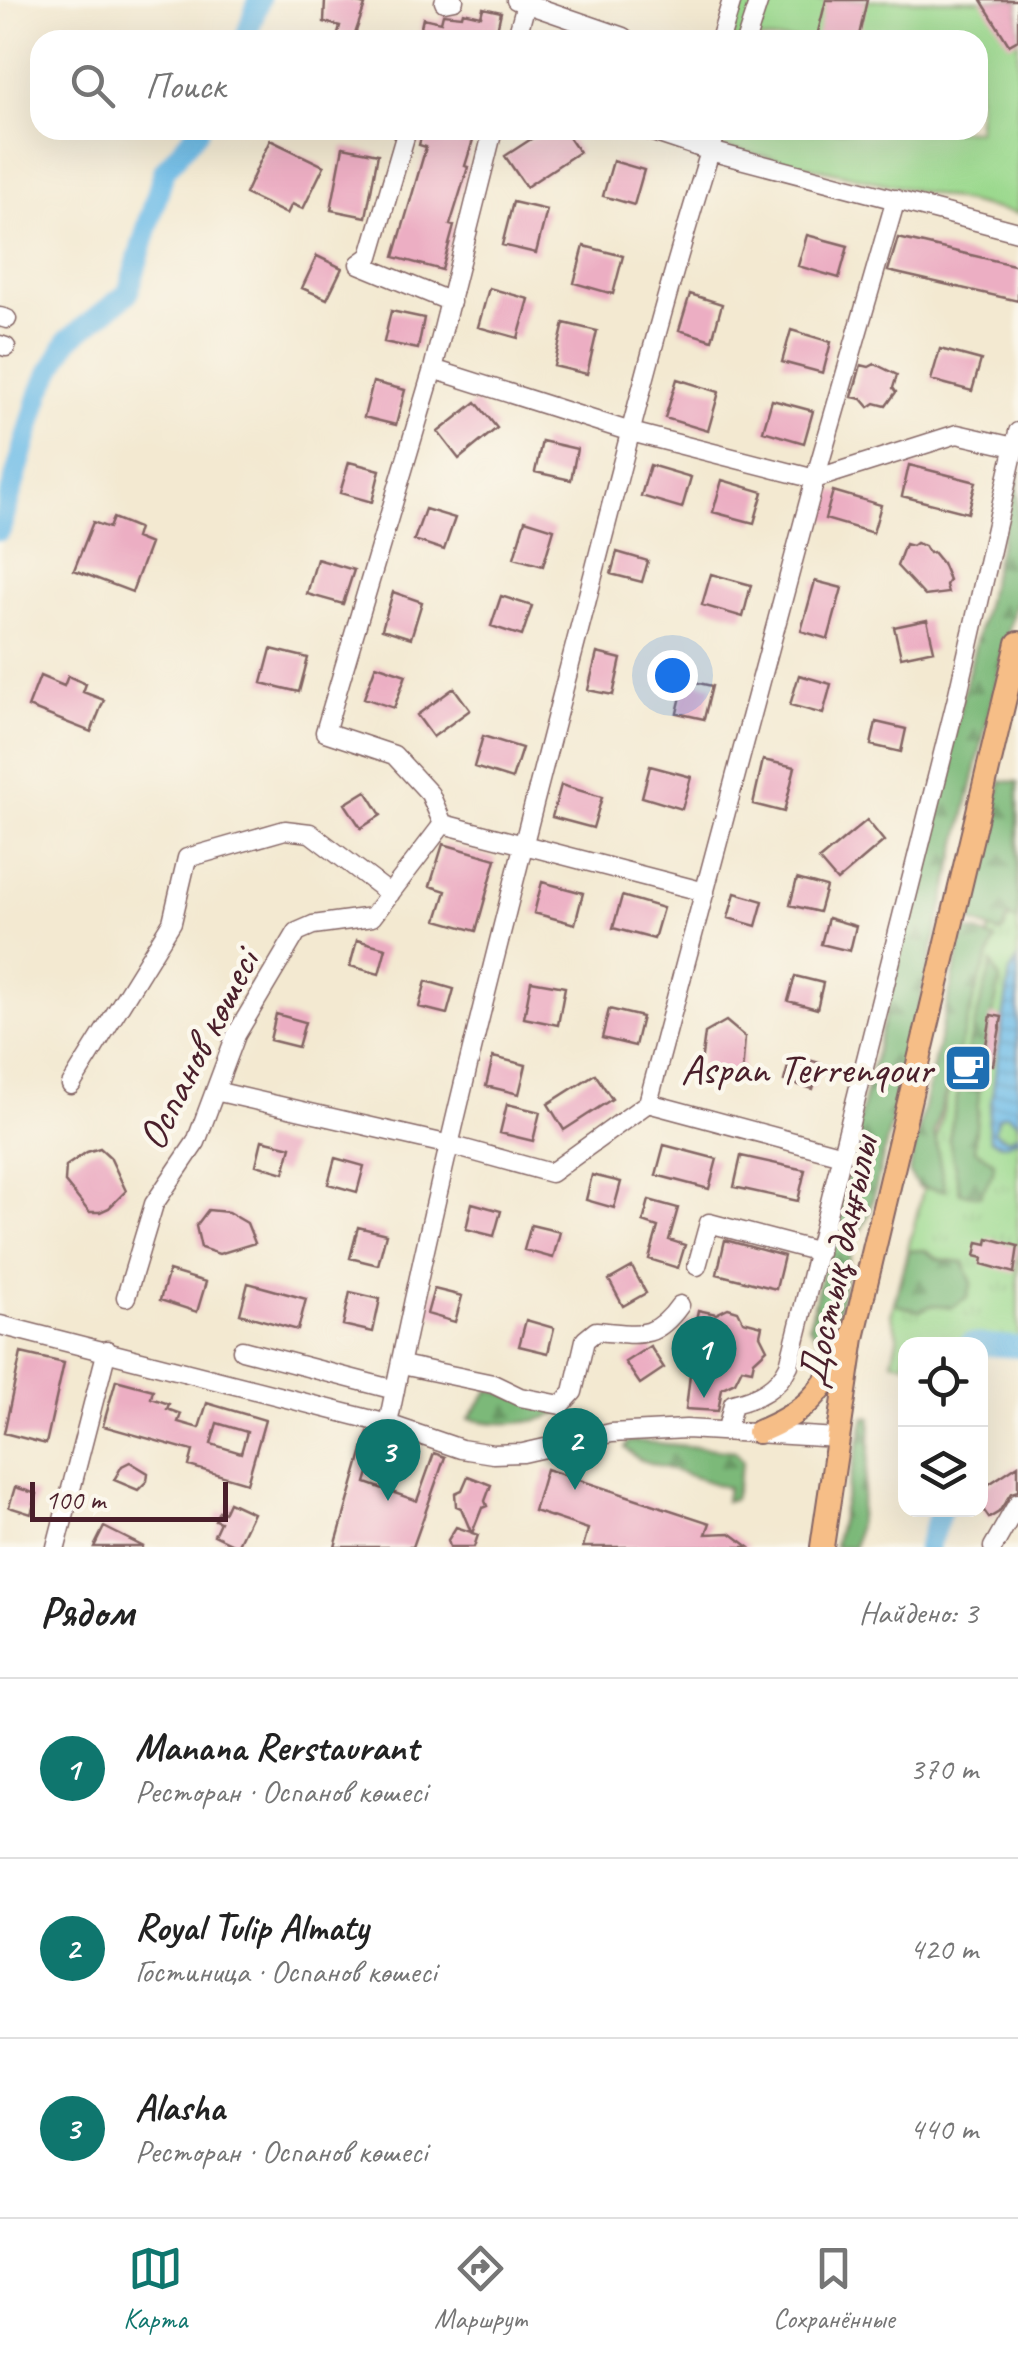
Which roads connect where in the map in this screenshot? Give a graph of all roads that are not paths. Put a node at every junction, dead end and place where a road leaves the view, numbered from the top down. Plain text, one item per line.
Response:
1 (732, 0) edge
2 (759, 0) edge
3 (523, 1) edge
4 (518, 30) edge
5 (604, 30) edge
6 (723, 30) edge
7 (749, 30) edge
8 (403, 140) edge
9 (491, 140) edge
10 (694, 140) edge
11 (714, 140) edge
12 (710, 152) junction
13 (896, 199) junction
14 (1018, 232) edge
15 (452, 302) junction
16 (433, 370) junction
17 (631, 432) junction
18 (1016, 440) edge
19 (815, 479) junction
20 (1018, 643) edge
21 (443, 824) junction
22 (523, 846) junction
23 (705, 892) junction
24 (390, 894) junction
25 (71, 1084) dead end
26 (215, 1091) junction
27 (648, 1103) junction
28 (450, 1146) junction
29 (842, 1155) junction
30 (819, 1252) junction
31 (697, 1266) dead end
32 (126, 1297) dead end
33 (680, 1305) dead end
34 (0, 1325) edge
35 (853, 1338) junction
36 (107, 1350) junction
37 (242, 1350) dead end
38 (402, 1364) junction
39 (394, 1390) junction
40 (388, 1424) junction
41 (727, 1429) junction
42 (758, 1432) junction
43 (838, 1438) junction
44 (1018, 1503) edge
45 (56, 1547) edge
46 (822, 1547) edge
47 (993, 1547) edge

1 - 6 street
2 - 7 street
3 - 4 street
3 - 5 street
8 - 15 street
9 - 15 street
10 - 12 street
11 - 12 street
12 - 13 street
12 - 17 street
13 - 14 street
13 - 19 street
15 - 16 street
16 - 17 street
16 - 21 street
17 - 19 street
17 - 22 street
18 - 19 street
18 - 29 street
19 - 23 street
20 - 35 main road, Достық даңғылы
21 - 22 street
21 - 24 street, Оспанов көшесі
22 - 23 street
22 - 28 street
23 - 27 street
24 - 25 street
24 - 26 street, Оспанов көшесі
26 - 28 street
26 - 32 street, Оспанов көшесі
27 - 28 street
27 - 29 street
28 - 38 street
29 - 30 street
30 - 31 street
30 - 41 street
33 - 38 street
34 - 36 street
35 - 42 main road
35 - 43 main road, Достық даңғылы
36 - 40 street
36 - 45 street
37 - 39 street
38 - 39 street
39 - 40 street
40 - 41 street
41 - 42 street
42 - 43 street
43 - 46 main road, Достық даңғылы
44 - 47 street

